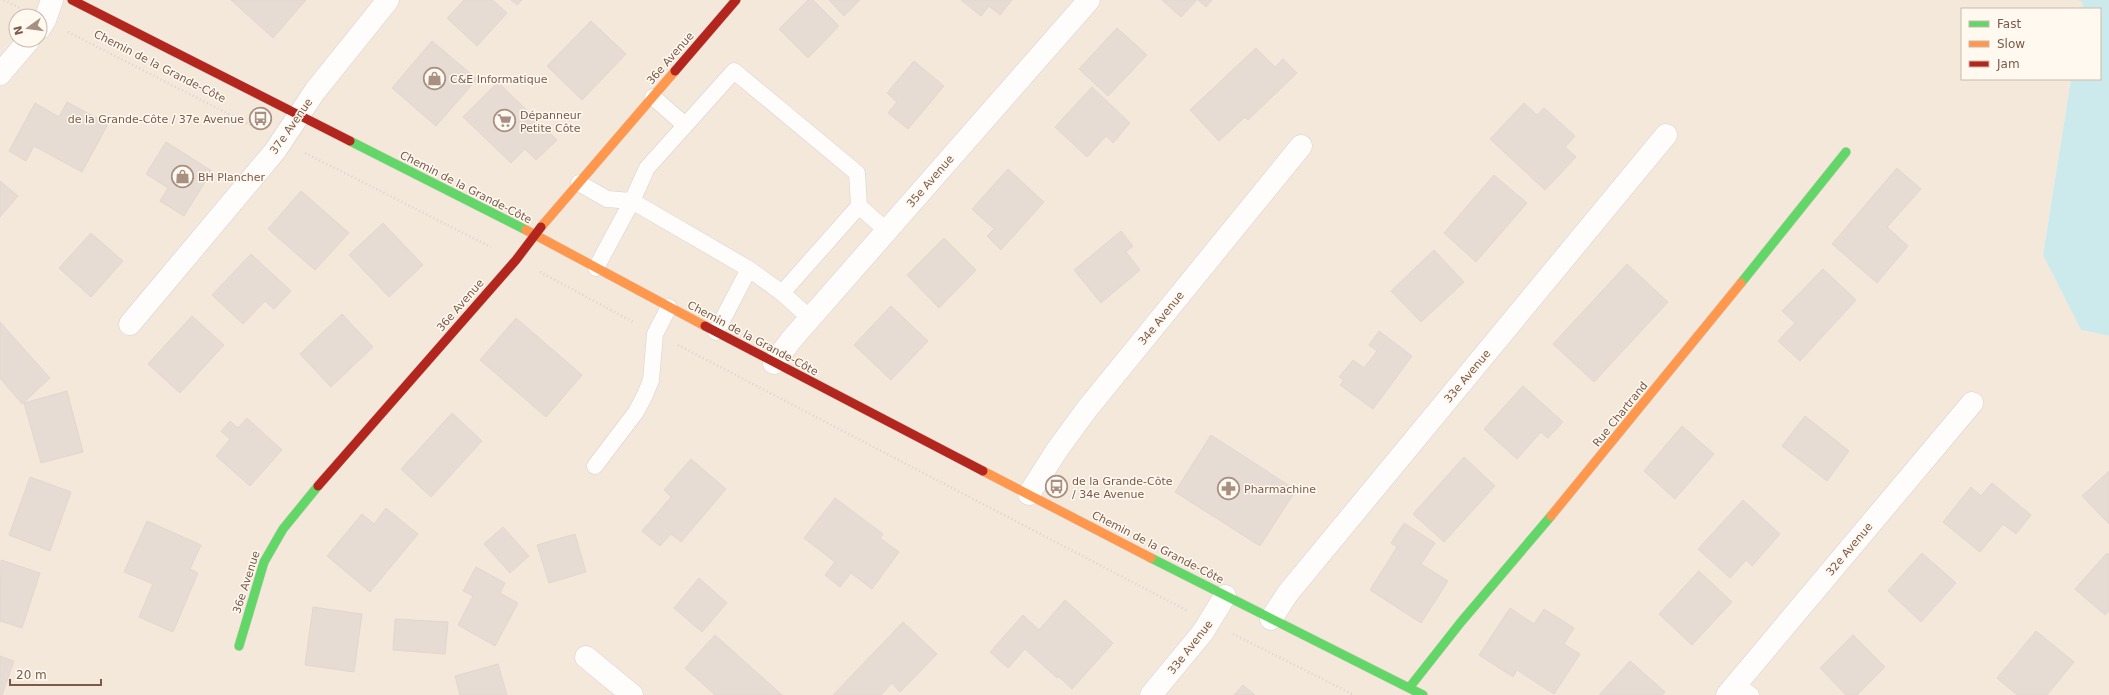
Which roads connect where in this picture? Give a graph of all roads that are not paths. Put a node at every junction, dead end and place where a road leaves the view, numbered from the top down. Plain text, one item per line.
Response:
1 (52, 0) edge
2 (72, 0) edge
3 (388, 0) edge
4 (736, 0) edge
5 (1089, 0) edge
6 (48, 11) edge
7 (23, 48) edge
8 (0, 74) edge
9 (653, 97) junction
10 (300, 116) junction
11 (685, 125) junction
12 (1666, 135) dead end
13 (1301, 146) dead end
14 (1846, 152) dead end
15 (579, 183) junction
16 (632, 201) junction
17 (859, 206) junction
18 (887, 231) junction
19 (536, 236) junction
20 (596, 268) junction
21 (749, 269) junction
22 (782, 293) junction
23 (669, 307) junction
24 (810, 318) junction
25 (130, 324) dead end
26 (716, 332) junction
27 (774, 363) junction
28 (1972, 403) dead end
29 (595, 466) dead end
30 (1029, 494) junction
31 (1225, 596) junction
32 (1271, 619) junction
33 (239, 646) dead end
34 (586, 657) dead end
35 (1409, 688) junction
36 (1738, 691) edge
37 (632, 695) edge
38 (1151, 695) edge
39 (1423, 695) edge

1 - 6 street
2 - 10 main road, Chemin de la Grande-Côte
3 - 10 street, 37e Avenue
4 - 9 main road, 36e Avenue
5 - 18 street, 35e Avenue
7 - 8 street
9 - 11 lane
9 - 15 main road, 36e Avenue
10 - 19 main road, Chemin de la Grande-Côte
10 - 25 street, 37e Avenue
11 - 16 lane
11 - 17 lane
12 - 32 street, 33e Avenue
13 - 30 street, 34e Avenue
14 - 35 main road, Rue Chartrand
15 - 16 lane
15 - 19 main road, 36e Avenue
16 - 20 lane
16 - 21 lane
17 - 18 lane
17 - 22 lane
18 - 24 street, 35e Avenue
19 - 20 main road, Chemin de la Grande-Côte
19 - 33 main road, 36e Avenue
20 - 23 main road, Chemin de la Grande-Côte
21 - 22 lane
21 - 26 lane
22 - 24 lane
23 - 26 main road, Chemin de la Grande-Côte
23 - 29 lane
24 - 27 street, 35e Avenue
26 - 27 main road, Chemin de la Grande-Côte
27 - 30 main road, Chemin de la Grande-Côte
28 - 36 street, 32e Avenue
30 - 31 main road, Chemin de la Grande-Côte
31 - 32 main road, Chemin de la Grande-Côte
31 - 38 street, 33e Avenue
32 - 35 main road, Chemin de la Grande-Côte
34 - 37 street
35 - 39 main road, Chemin de la Grande-Côte

